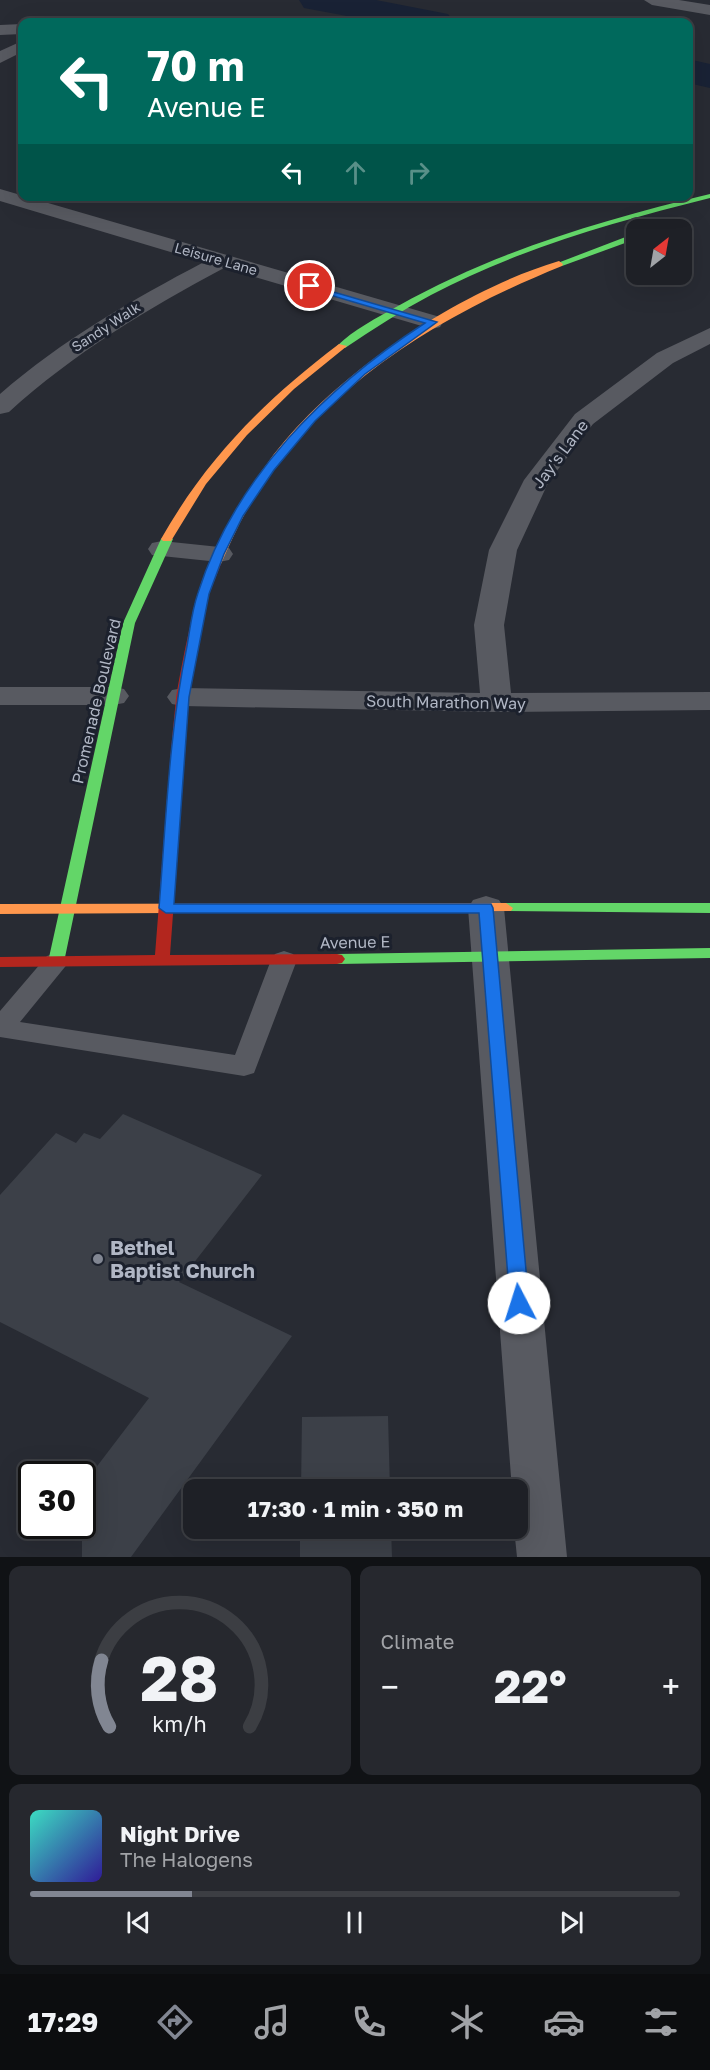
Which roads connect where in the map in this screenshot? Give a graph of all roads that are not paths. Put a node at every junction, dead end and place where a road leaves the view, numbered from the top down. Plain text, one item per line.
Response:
1 (652, 0) edge
2 (710, 10) edge
3 (18, 29) edge
4 (0, 30) edge
5 (18, 50) edge
6 (4, 63) edge
7 (18, 188) edge
8 (0, 195) edge
9 (710, 196) edge
10 (18, 200) edge
11 (693, 200) edge
12 (20, 201) edge
13 (690, 201) edge
14 (626, 240) edge
15 (221, 261) junction
16 (396, 311) junction
17 (432, 322) junction
18 (710, 335) edge
19 (9, 388) edge
20 (0, 407) edge
21 (162, 549) junction
22 (219, 554) junction
23 (0, 696) edge
24 (113, 696) junction
25 (183, 697) junction
26 (710, 701) edge
27 (496, 703) junction
28 (166, 908) junction
29 (486, 908) junction
30 (710, 908) edge
31 (0, 909) edge
32 (68, 909) junction
33 (710, 953) edge
34 (489, 956) junction
35 (284, 960) junction
36 (0, 962) edge
37 (56, 962) junction
38 (162, 962) junction
39 (542, 1557) edge

1 - 2 street
3 - 4 street
5 - 6 street
7 - 8 street
8 - 10 street, Leisure Lane
9 - 11 street, Promenade Boulevard
12 - 15 street, Leisure Lane
13 - 16 street, Promenade Boulevard
14 - 17 street
15 - 16 street, Leisure Lane
15 - 19 street, Sandy Walk
16 - 17 street, Leisure Lane
16 - 21 street, Promenade Boulevard
17 - 22 street
18 - 27 street, Jay's Lane
19 - 20 street, Sandy Walk
21 - 22 street
21 - 24 street, Promenade Boulevard
22 - 25 street
23 - 24 street
24 - 32 street, Promenade Boulevard
25 - 27 street, South Marathon Way
25 - 28 street
26 - 27 street, South Marathon Way
28 - 29 street, Avenue E
28 - 32 street, Avenue E
28 - 38 street
29 - 30 street, Avenue E
29 - 34 street
31 - 32 street, Avenue E
32 - 37 street, Promenade Boulevard
33 - 34 street, Avenue E
34 - 35 street, Avenue E
34 - 39 street
35 - 37 lane
35 - 38 street, Avenue E
36 - 37 street, Avenue E
37 - 38 street, Avenue E

